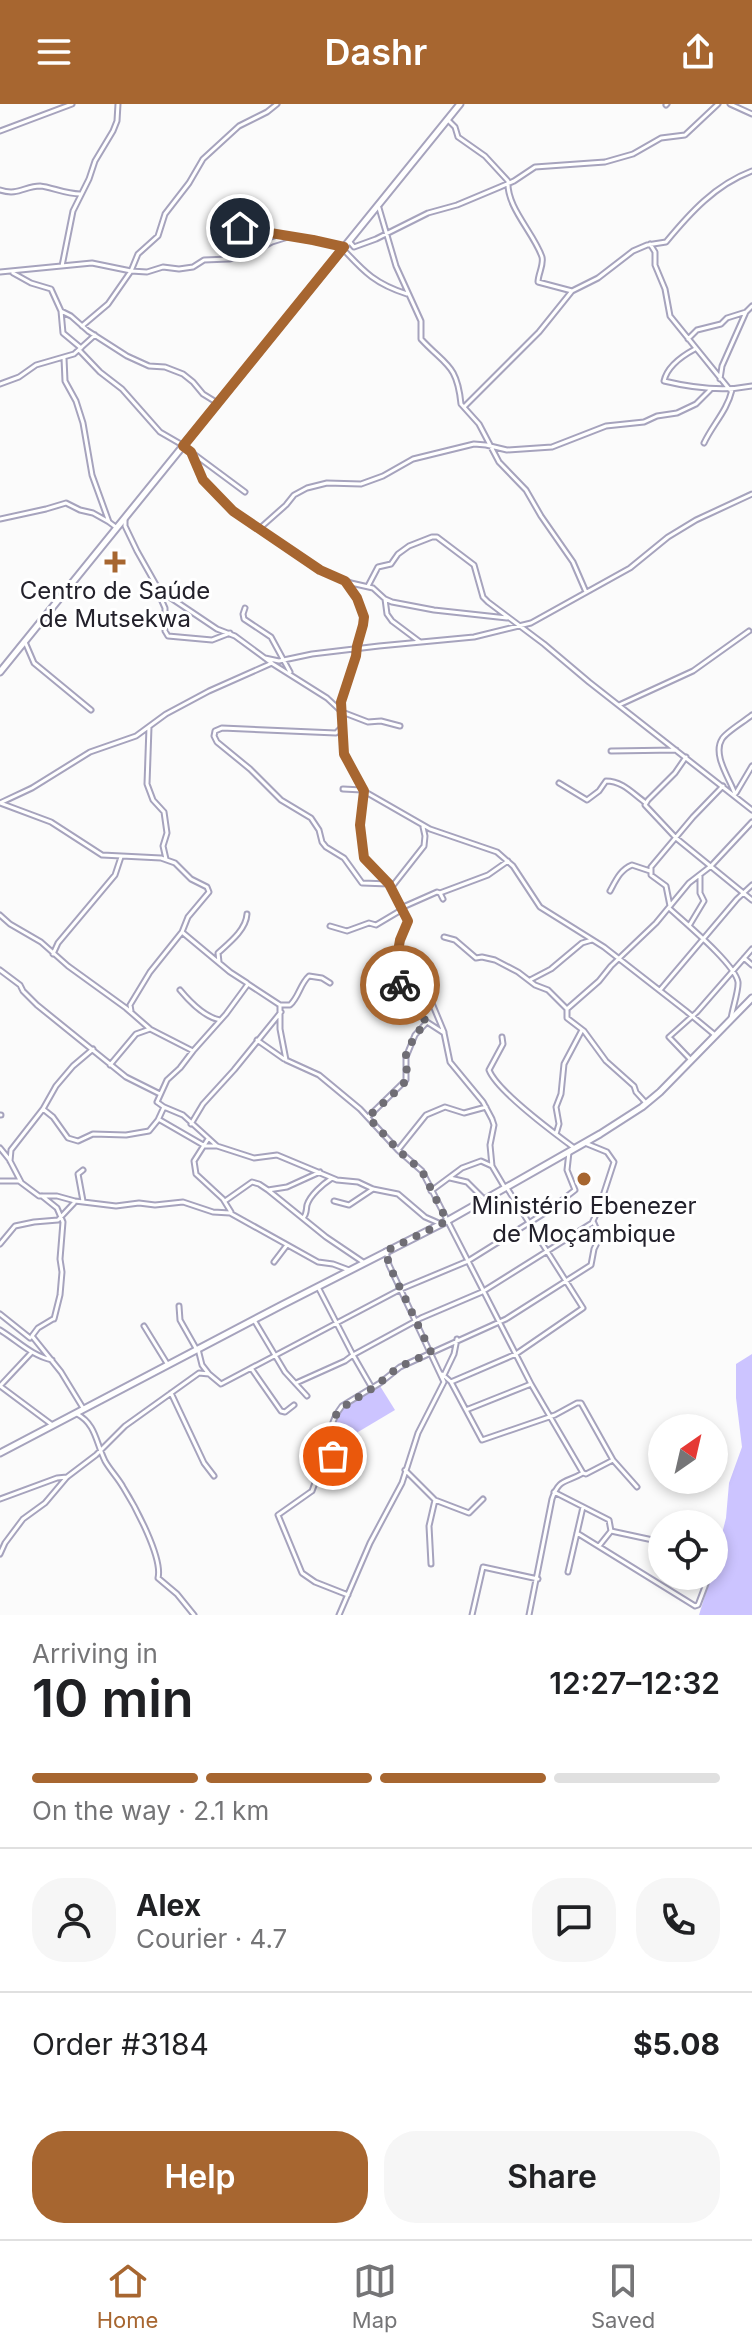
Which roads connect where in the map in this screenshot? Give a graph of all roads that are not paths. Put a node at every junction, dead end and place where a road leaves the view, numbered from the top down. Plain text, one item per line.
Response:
1 (72, 104) edge
2 (118, 104) edge
3 (277, 104) edge
4 (460, 104) edge
5 (718, 104) edge
6 (730, 104) edge
7 (752, 114) edge
8 (447, 120) junction
9 (0, 131) edge
10 (752, 171) edge
11 (508, 184) junction
12 (0, 190) edge
13 (80, 194) junction
14 (378, 205) junction
15 (217, 223) dead end
16 (386, 234) junction
17 (288, 237) junction
18 (349, 241) junction
19 (650, 244) junction
20 (344, 248) junction
21 (62, 266) junction
22 (131, 271) junction
23 (0, 272) edge
24 (9, 272) junction
25 (572, 291) junction
26 (409, 295) junction
27 (752, 306) edge
28 (61, 311) junction
29 (746, 312) junction
30 (82, 326) junction
31 (95, 335) junction
32 (688, 339) junction
33 (80, 349) junction
34 (696, 349) junction
35 (64, 358) junction
36 (720, 379) junction
37 (0, 384) edge
38 (752, 386) edge
39 (710, 390) junction
40 (731, 390) junction
41 (218, 403) junction
42 (464, 407) junction
43 (183, 443) junction
44 (704, 443) dead end
45 (492, 446) junction
46 (191, 452) junction
47 (245, 492) dead end
48 (752, 494) edge
49 (0, 519) edge
50 (109, 522) junction
51 (120, 527) junction
52 (259, 529) junction
53 (345, 581) junction
54 (368, 586) junction
55 (156, 588) junction
56 (586, 592) junction
57 (385, 599) junction
58 (245, 608) dead end
59 (511, 619) junction
60 (520, 626) junction
61 (749, 631) dead end
62 (230, 633) junction
63 (25, 642) junction
64 (420, 642) junction
65 (357, 649) junction
66 (265, 658) junction
67 (283, 661) junction
68 (272, 663) junction
69 (0, 672) edge
70 (292, 675) junction
71 (619, 705) junction
72 (91, 710) dead end
73 (342, 712) junction
74 (752, 715) edge
75 (400, 726) dead end
76 (149, 727) junction
77 (342, 727) junction
78 (677, 750) junction
79 (611, 751) dead end
80 (686, 757) junction
81 (752, 766) edge
82 (559, 783) dead end
83 (723, 786) junction
84 (343, 789) dead end
85 (363, 790) junction
86 (735, 795) junction
87 (646, 803) junction
88 (752, 810) edge
89 (752, 822) edge
90 (421, 824) junction
91 (676, 838) junction
92 (121, 856) junction
93 (166, 859) junction
94 (508, 861) junction
95 (711, 866) junction
96 (650, 871) junction
97 (700, 875) junction
98 (752, 885) edge
99 (390, 886) junction
100 (610, 891) dead end
101 (440, 893) junction
102 (743, 893) junction
103 (443, 899) dead end
104 (752, 900) edge
105 (670, 907) junction
106 (402, 908) junction
107 (247, 914) dead end
108 (0, 915) edge
109 (330, 926) dead end
110 (688, 926) junction
111 (182, 932) junction
112 (444, 937) dead end
113 (703, 939) junction
114 (592, 940) junction
115 (398, 948) junction
116 (752, 949) edge
117 (53, 954) junction
118 (744, 958) junction
119 (619, 959) junction
120 (219, 962) junction
121 (752, 965) edge
122 (0, 970) edge
123 (732, 970) junction
124 (530, 980) junction
125 (330, 983) dead end
126 (248, 984) junction
127 (180, 990) dead end
128 (660, 990) junction
129 (752, 998) edge
130 (280, 1005) junction
131 (567, 1009) junction
132 (281, 1011) junction
133 (132, 1012) junction
134 (692, 1016) junction
135 (731, 1019) junction
136 (220, 1020) junction
137 (427, 1022) junction
138 (150, 1029) junction
139 (582, 1030) junction
140 (444, 1033) junction
141 (715, 1035) junction
142 (502, 1037) dead end
143 (257, 1040) junction
144 (93, 1049) junction
145 (193, 1051) junction
146 (286, 1060) junction
147 (691, 1060) junction
148 (110, 1065) junction
149 (160, 1094) junction
150 (646, 1103) junction
151 (164, 1107) junction
152 (486, 1107) junction
153 (43, 1109) junction
154 (368, 1117) junction
155 (158, 1120) junction
156 (191, 1124) junction
157 (556, 1134) junction
158 (208, 1139) junction
159 (585, 1143) junction
160 (204, 1145) junction
161 (217, 1146) junction
162 (0, 1148) edge
163 (398, 1150) junction
164 (572, 1150) junction
165 (10, 1161) junction
166 (492, 1166) junction
167 (83, 1170) dead end
168 (320, 1172) junction
169 (332, 1178) junction
170 (450, 1178) junction
171 (0, 1181) edge
172 (21, 1182) junction
173 (507, 1188) junction
174 (373, 1189) junction
175 (268, 1190) junction
176 (431, 1191) junction
177 (42, 1196) junction
178 (486, 1200) junction
179 (81, 1201) junction
180 (225, 1201) junction
181 (334, 1201) dead end
182 (231, 1214) junction
183 (62, 1216) junction
184 (303, 1219) junction
185 (593, 1221) junction
186 (444, 1222) junction
187 (530, 1222) junction
188 (0, 1244) edge
189 (287, 1245) junction
190 (386, 1251) junction
191 (547, 1252) junction
192 (468, 1261) junction
193 (274, 1262) dead end
194 (363, 1262) junction
195 (349, 1270) junction
196 (566, 1280) junction
197 (318, 1287) junction
198 (401, 1289) junction
199 (482, 1292) junction
200 (179, 1306) dead end
201 (0, 1314) edge
202 (254, 1320) junction
203 (416, 1320) junction
204 (499, 1322) junction
205 (336, 1324) junction
206 (144, 1326) dead end
207 (0, 1330) edge
208 (457, 1339) junction
209 (34, 1340) junction
210 (197, 1350) junction
211 (431, 1352) junction
212 (31, 1353) junction
213 (516, 1354) junction
214 (353, 1355) junction
215 (276, 1356) junction
216 (52, 1360) junction
217 (168, 1365) junction
218 (202, 1365) junction
219 (251, 1368) junction
220 (199, 1373) junction
221 (209, 1374) junction
222 (443, 1375) junction
223 (451, 1382) junction
224 (296, 1383) junction
225 (531, 1384) junction
226 (0, 1386) edge
227 (372, 1388) junction
228 (171, 1393) junction
229 (307, 1396) dead end
230 (294, 1405) dead end
231 (92, 1406) junction
232 (84, 1409) junction
233 (466, 1410) junction
234 (76, 1414) junction
235 (551, 1417) junction
236 (87, 1420) junction
237 (53, 1426) junction
238 (101, 1450) junction
239 (0, 1453) edge
240 (613, 1460) junction
241 (405, 1470) junction
242 (583, 1473) junction
243 (214, 1476) dead end
244 (67, 1477) junction
245 (637, 1487) dead end
246 (554, 1492) junction
247 (0, 1499) edge
248 (483, 1499) dead end
249 (435, 1500) junction
250 (583, 1507) junction
251 (611, 1531) junction
252 (577, 1533) junction
253 (648, 1539) edge
254 (599, 1546) junction
255 (0, 1554) edge
256 (431, 1564) dead end
257 (568, 1572) dead end
258 (648, 1577) edge
259 (538, 1579) junction
260 (669, 1590) edge
261 (704, 1590) edge
262 (348, 1595) junction
263 (194, 1615) edge
264 (339, 1615) edge
265 (472, 1615) edge
266 (529, 1615) edge

1 - 9 street
2 - 13 street
3 - 22 street
4 - 8 street
5 - 11 street
6 - 7 street
8 - 11 street
8 - 14 street
10 - 19 street
11 - 16 street
11 - 25 street
12 - 13 street
13 - 21 street
14 - 16 street
14 - 18 street
15 - 17 street
16 - 18 street
16 - 26 street
17 - 20 street
17 - 22 street
18 - 20 street
19 - 25 street
19 - 32 street
20 - 26 street
20 - 41 street
21 - 22 street
21 - 24 street
22 - 30 street
23 - 24 street
24 - 28 street
25 - 42 street
26 - 42 street
27 - 29 street
28 - 30 street
28 - 33 street
29 - 32 street
29 - 36 street
30 - 31 street
31 - 33 street
31 - 41 street
32 - 34 street
33 - 35 street
33 - 43 street
34 - 36 street
34 - 39 street
35 - 37 street
35 - 50 street
36 - 40 street
38 - 40 street
39 - 40 street
39 - 45 street
40 - 44 street
41 - 43 street
42 - 45 street
43 - 46 street
43 - 51 street
45 - 52 street
45 - 56 street
46 - 47 street
46 - 52 street
48 - 56 street
49 - 50 street
50 - 51 street
51 - 55 street
51 - 63 street
52 - 53 street
53 - 54 street
53 - 65 street
54 - 57 street
54 - 59 street
55 - 62 street
55 - 62 street
56 - 60 street
57 - 59 street
57 - 64 street
58 - 67 street
59 - 60 street
60 - 64 street
60 - 71 street
61 - 71 street
62 - 66 street
63 - 69 street
63 - 72 street
64 - 65 street
65 - 67 street
65 - 73 street
66 - 67 street
66 - 68 street
67 - 70 street
68 - 70 street
68 - 76 street
70 - 73 street
71 - 78 street
73 - 75 street
73 - 77 street
74 - 86 street
76 - 92 street
76 - 93 street
77 - 85 street
77 - 99 street
78 - 79 street
78 - 80 street
80 - 83 street
80 - 87 street
81 - 86 street
82 - 87 street
83 - 86 street
83 - 91 street
84 - 85 street
85 - 90 street
85 - 99 street
86 - 88 street
87 - 91 street
89 - 95 street
90 - 94 street
90 - 99 street
91 - 95 street
91 - 96 street
92 - 93 street
92 - 117 street
93 - 111 street
94 - 101 street
94 - 114 street
95 - 97 street
95 - 102 street
96 - 100 street
96 - 105 street
97 - 105 street
97 - 110 street
98 - 102 street
99 - 106 street
101 - 103 street
101 - 106 street
102 - 104 street
102 - 113 street
105 - 110 street
105 - 119 street
106 - 109 street
106 - 115 street
107 - 120 street
108 - 117 street
110 - 113 street
111 - 120 street
111 - 133 street
112 - 124 street
113 - 123 street
113 - 128 street
114 - 119 street
114 - 124 street
115 - 137 street
115 - 140 street
116 - 118 street
117 - 133 street
118 - 121 street
118 - 123 street
119 - 128 street
119 - 131 street
120 - 126 street
122 - 144 street
123 - 134 street
123 - 135 street
124 - 131 street
125 - 130 street
126 - 130 street
126 - 136 street
127 - 136 street
128 - 134 street
129 - 135 street
130 - 132 street
131 - 139 street
132 - 143 street
132 - 146 street
133 - 138 street
134 - 141 street
134 - 147 street
135 - 141 street
136 - 145 street
137 - 140 street
137 - 154 street
138 - 145 street
138 - 148 street
139 - 150 street
139 - 157 street
140 - 152 street
141 - 147 street
142 - 157 street
143 - 146 street
143 - 156 street
144 - 148 street
144 - 153 street
145 - 149 street
146 - 154 street
147 - 150 street
148 - 149 street
149 - 151 street
150 - 159 street
151 - 155 street
151 - 156 street
152 - 163 street
152 - 166 street
153 - 155 street
153 - 165 street
154 - 163 street
155 - 160 street
156 - 158 street
157 - 164 street
158 - 160 street
158 - 161 street
159 - 164 street
159 - 185 street
160 - 161 street
160 - 180 street
161 - 168 street
162 - 165 street
163 - 176 street
164 - 173 street
164 - 187 street
165 - 172 street
166 - 170 street
166 - 173 street
167 - 179 street
168 - 169 street
168 - 175 street
169 - 174 street
169 - 184 street
170 - 176 street
170 - 178 street
171 - 172 street
172 - 177 street
173 - 178 street
173 - 187 street
174 - 181 street
174 - 186 street
175 - 180 street
175 - 184 street
176 - 186 street
177 - 179 street
177 - 183 street
178 - 186 street
179 - 182 street
179 - 183 street
180 - 182 street
182 - 189 street
183 - 188 street
183 - 209 street
184 - 194 street
185 - 191 street
185 - 196 street
186 - 190 street
186 - 192 street
187 - 191 street
187 - 192 street
189 - 193 street
189 - 195 street
190 - 194 street
190 - 198 street
191 - 196 street
191 - 199 street
192 - 198 street
192 - 199 street
194 - 195 street
195 - 197 street
196 - 204 street
196 - 213 street
197 - 202 street
197 - 205 street
198 - 203 street
198 - 205 street
199 - 203 street
199 - 204 street
200 - 210 street
201 - 209 street
202 - 210 street
202 - 215 street
203 - 211 street
203 - 214 street
204 - 208 street
204 - 213 street
205 - 214 street
205 - 215 street
206 - 217 street
207 - 212 street
208 - 211 street
208 - 222 street
209 - 216 street
210 - 217 street
210 - 218 street
211 - 222 street
211 - 227 street
212 - 216 street
212 - 226 street
213 - 223 street
213 - 225 street
214 - 224 street
214 - 227 street
215 - 219 street
215 - 224 street
216 - 232 street
217 - 231 street
218 - 220 street
218 - 221 street
219 - 221 street
219 - 230 street
220 - 221 street
220 - 228 street
222 - 223 street
222 - 241 street
223 - 233 street
224 - 229 street
225 - 233 street
225 - 235 street
226 - 237 street
227 - 262 street
228 - 238 street
228 - 243 street
231 - 232 street
231 - 236 street
232 - 234 street
233 - 235 street
234 - 236 street
234 - 237 street
235 - 240 street
235 - 242 street
236 - 238 street
237 - 239 street
238 - 244 street
238 - 263 street
240 - 242 street
240 - 245 street
241 - 249 street
241 - 262 street
242 - 246 street
244 - 247 street
244 - 255 street
246 - 250 street
246 - 259 street
248 - 249 street
249 - 256 street
250 - 251 street
250 - 252 street
251 - 253 street
251 - 254 street
252 - 254 street
252 - 257 street
254 - 258 street
259 - 265 street
259 - 266 street
260 - 261 street
262 - 264 street

